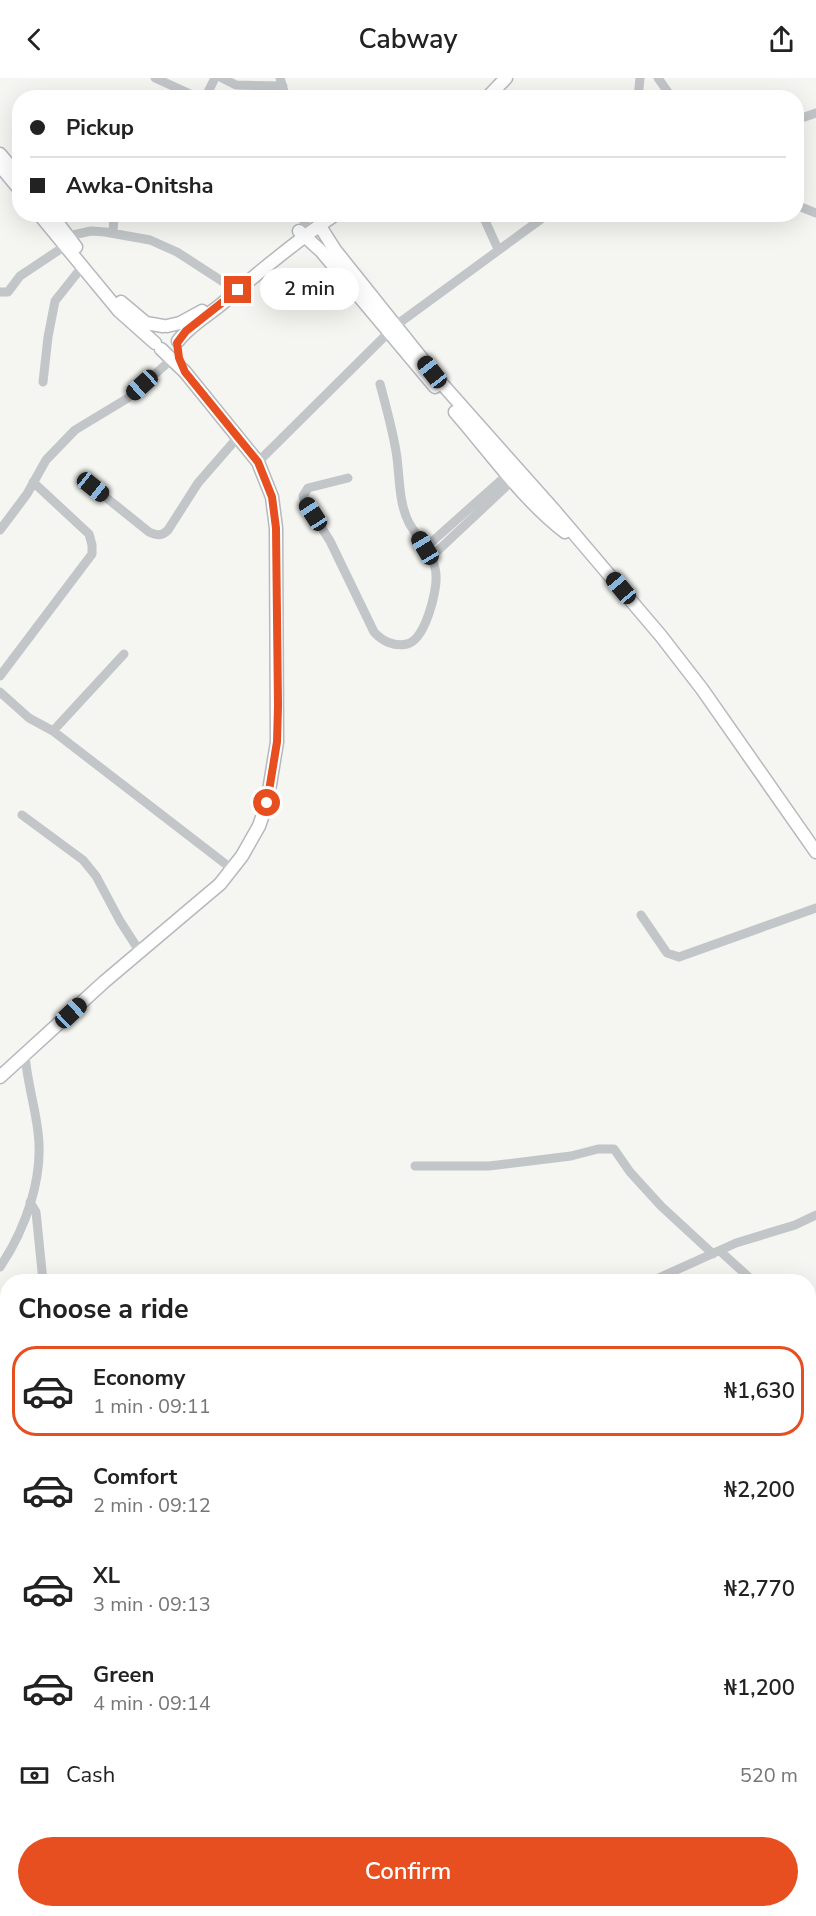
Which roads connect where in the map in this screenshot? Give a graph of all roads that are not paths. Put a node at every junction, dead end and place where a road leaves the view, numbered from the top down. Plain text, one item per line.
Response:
1 (155, 78) edge
2 (222, 78) edge
3 (496, 78) edge
4 (506, 78) edge
5 (281, 82) edge
6 (181, 90) edge
7 (486, 90) edge
8 (495, 90) edge
9 (0, 154) edge
10 (0, 166) edge
11 (12, 168) edge
12 (12, 180) edge
13 (47, 222) edge
14 (55, 222) edge
15 (114, 222) edge
16 (321, 222) edge
17 (486, 222) edge
18 (537, 222) edge
19 (303, 226) edge
20 (113, 233) junction
21 (66, 241) junction
22 (498, 249) junction
23 (82, 267) junction
24 (231, 287) junction
25 (0, 291) edge
26 (165, 326) junction
27 (392, 329) junction
28 (177, 342) junction
29 (158, 346) junction
30 (172, 359) junction
31 (185, 372) junction
32 (43, 382) dead end
33 (380, 384) dead end
34 (238, 437) junction
35 (258, 462) junction
36 (511, 477) junction
37 (348, 478) dead end
38 (33, 483) junction
39 (93, 487) dead end
40 (0, 530) edge
41 (585, 547) junction
42 (428, 552) junction
43 (124, 654) dead end
44 (0, 676) edge
45 (0, 692) edge
46 (53, 731) junction
47 (22, 815) dead end
48 (816, 852) edge
49 (232, 869) junction
50 (816, 908) edge
51 (641, 915) dead end
52 (140, 952) junction
53 (25, 1055) junction
54 (0, 1077) edge
55 (415, 1166) dead end
56 (30, 1202) junction
57 (816, 1215) edge
58 (717, 1253) junction
59 (0, 1267) edge
60 (42, 1274) edge
61 (668, 1274) edge
62 (744, 1274) edge

1 - 6 street
2 - 5 street
3 - 7 main road
4 - 8 main road
9 - 11 main road
10 - 12 main road
13 - 21 main road
14 - 21 main road
15 - 20 street
16 - 27 main road
17 - 22 street
18 - 22 street
19 - 24 main road
19 - 27 main road
19 - 28 main road
20 - 21 street
20 - 24 street
21 - 23 main road
21 - 25 street
21 - 26 main road
22 - 27 street
23 - 29 main road
23 - 32 street
24 - 26 main road
26 - 28 main road
26 - 29 main road
27 - 35 street
27 - 36 main road
27 - 41 main road
28 - 29 main road
28 - 31 main road
29 - 30 main road
30 - 31 main road
30 - 38 street
31 - 34 main road
33 - 42 street
34 - 35 main road
34 - 39 street
35 - 49 main road
36 - 41 main road
36 - 42 street
37 - 42 street
38 - 40 street
38 - 44 street
41 - 48 main road
43 - 46 street
45 - 46 street
46 - 49 street
47 - 52 street
49 - 52 main road
50 - 51 street
52 - 53 main road
53 - 54 main road
53 - 56 street
55 - 58 street
56 - 59 street
56 - 60 street
57 - 58 street
58 - 61 street
58 - 62 street

